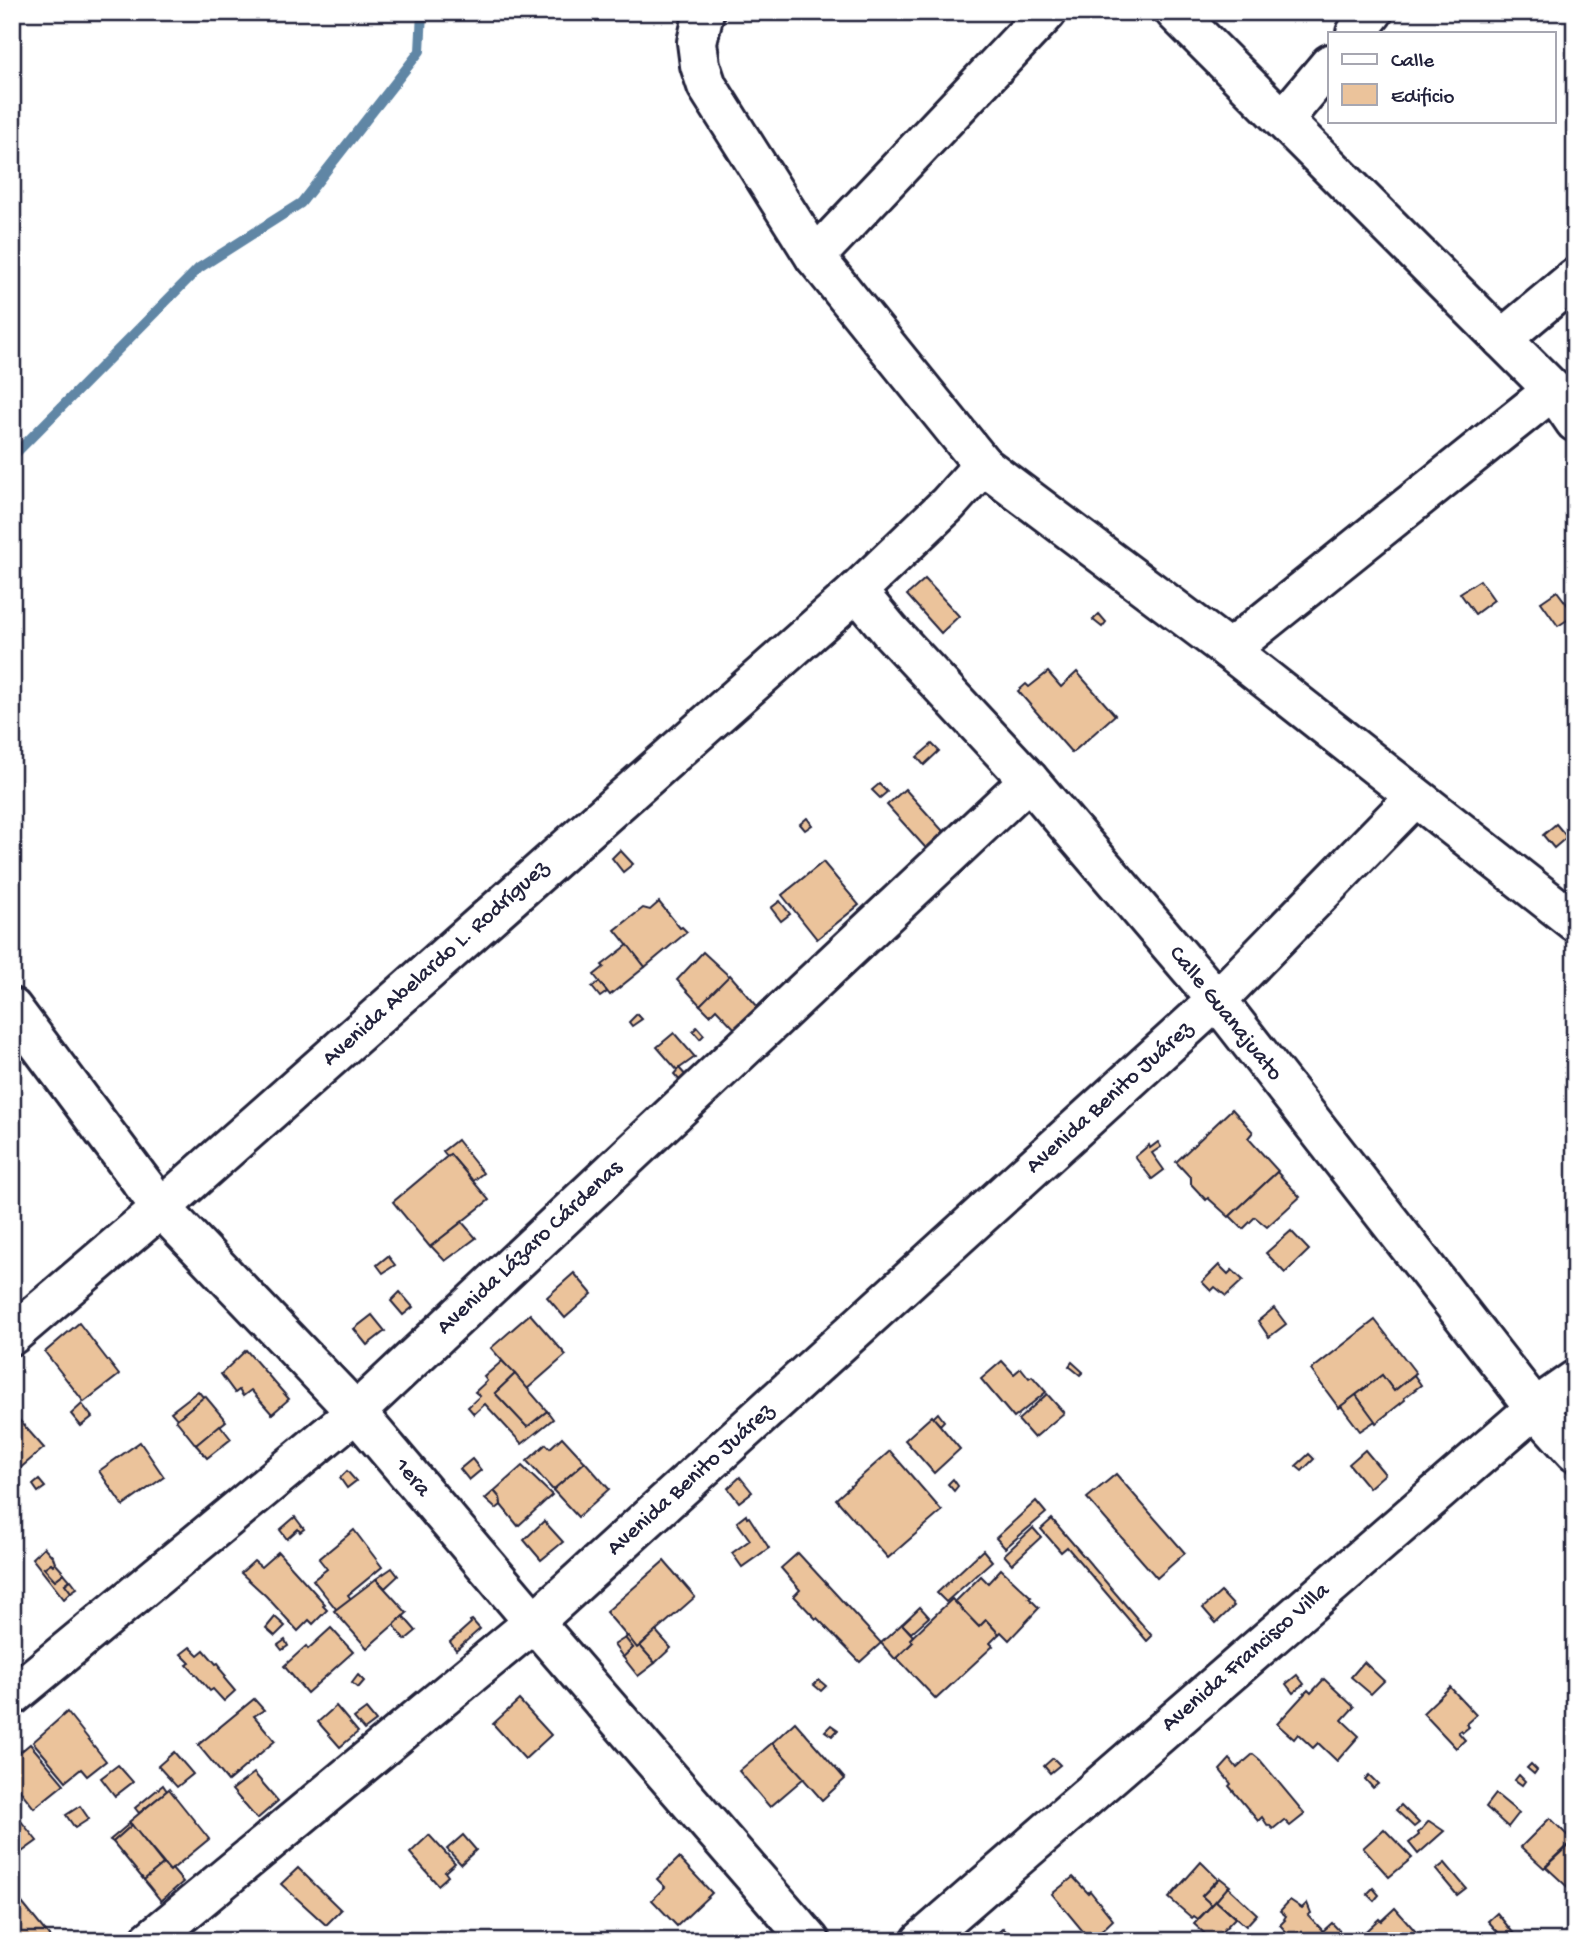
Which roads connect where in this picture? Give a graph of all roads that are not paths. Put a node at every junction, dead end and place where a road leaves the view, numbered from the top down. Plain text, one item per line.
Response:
1 (704, 12) edge
2 (1047, 12) edge
3 (1175, 12) edge
4 (1373, 12) edge
5 (1357, 32) edge
6 (1328, 66) edge
7 (1283, 120) junction
8 (816, 257) junction
9 (1575, 278) edge
10 (1502, 339) junction
11 (1553, 390) junction
12 (1575, 422) edge
13 (983, 465) junction
14 (857, 591) junction
15 (1229, 650) junction
16 (1029, 780) junction
17 (1415, 797) junction
18 (1575, 922) edge
19 (1217, 1000) junction
20 (15, 1010) edge
21 (161, 1208) junction
22 (12, 1335) edge
23 (1575, 1380) edge
24 (1535, 1408) junction
25 (356, 1412) junction
26 (1575, 1452) edge
27 (534, 1622) junction
28 (12, 1696) edge
29 (149, 1941) edge
30 (810, 1941) edge
31 (921, 1941) edge

1 - 8 street
2 - 8 street
3 - 7 street
4 - 5 street
6 - 7 street
7 - 10 street
8 - 13 street
9 - 10 street
10 - 11 street
11 - 12 street
11 - 15 street
13 - 14 street, Avenida Abelardo L. Rodríguez
13 - 15 street
14 - 16 street, Calle Guanajuato
14 - 21 street, Avenida Abelardo L. Rodríguez
15 - 17 street
16 - 19 street, Calle Guanajuato
16 - 25 street, Avenida Lázaro Cárdenas
17 - 18 street
17 - 19 street, Avenida Benito Juárez
19 - 24 street, Calle Guanajuato
19 - 27 street, Avenida Benito Juárez
20 - 21 street, 1era
21 - 22 street, Avenida Abelardo L. Rodríguez
21 - 25 street, 1era
23 - 24 street, Avenida Francisco Villa
24 - 26 street, Calle Guanajuato
24 - 31 street, Avenida Francisco Villa
25 - 27 street, 1era
25 - 28 street, Avenida Lázaro Cárdenas
27 - 29 street, Avenida Benito Juárez
27 - 30 street, 1era

